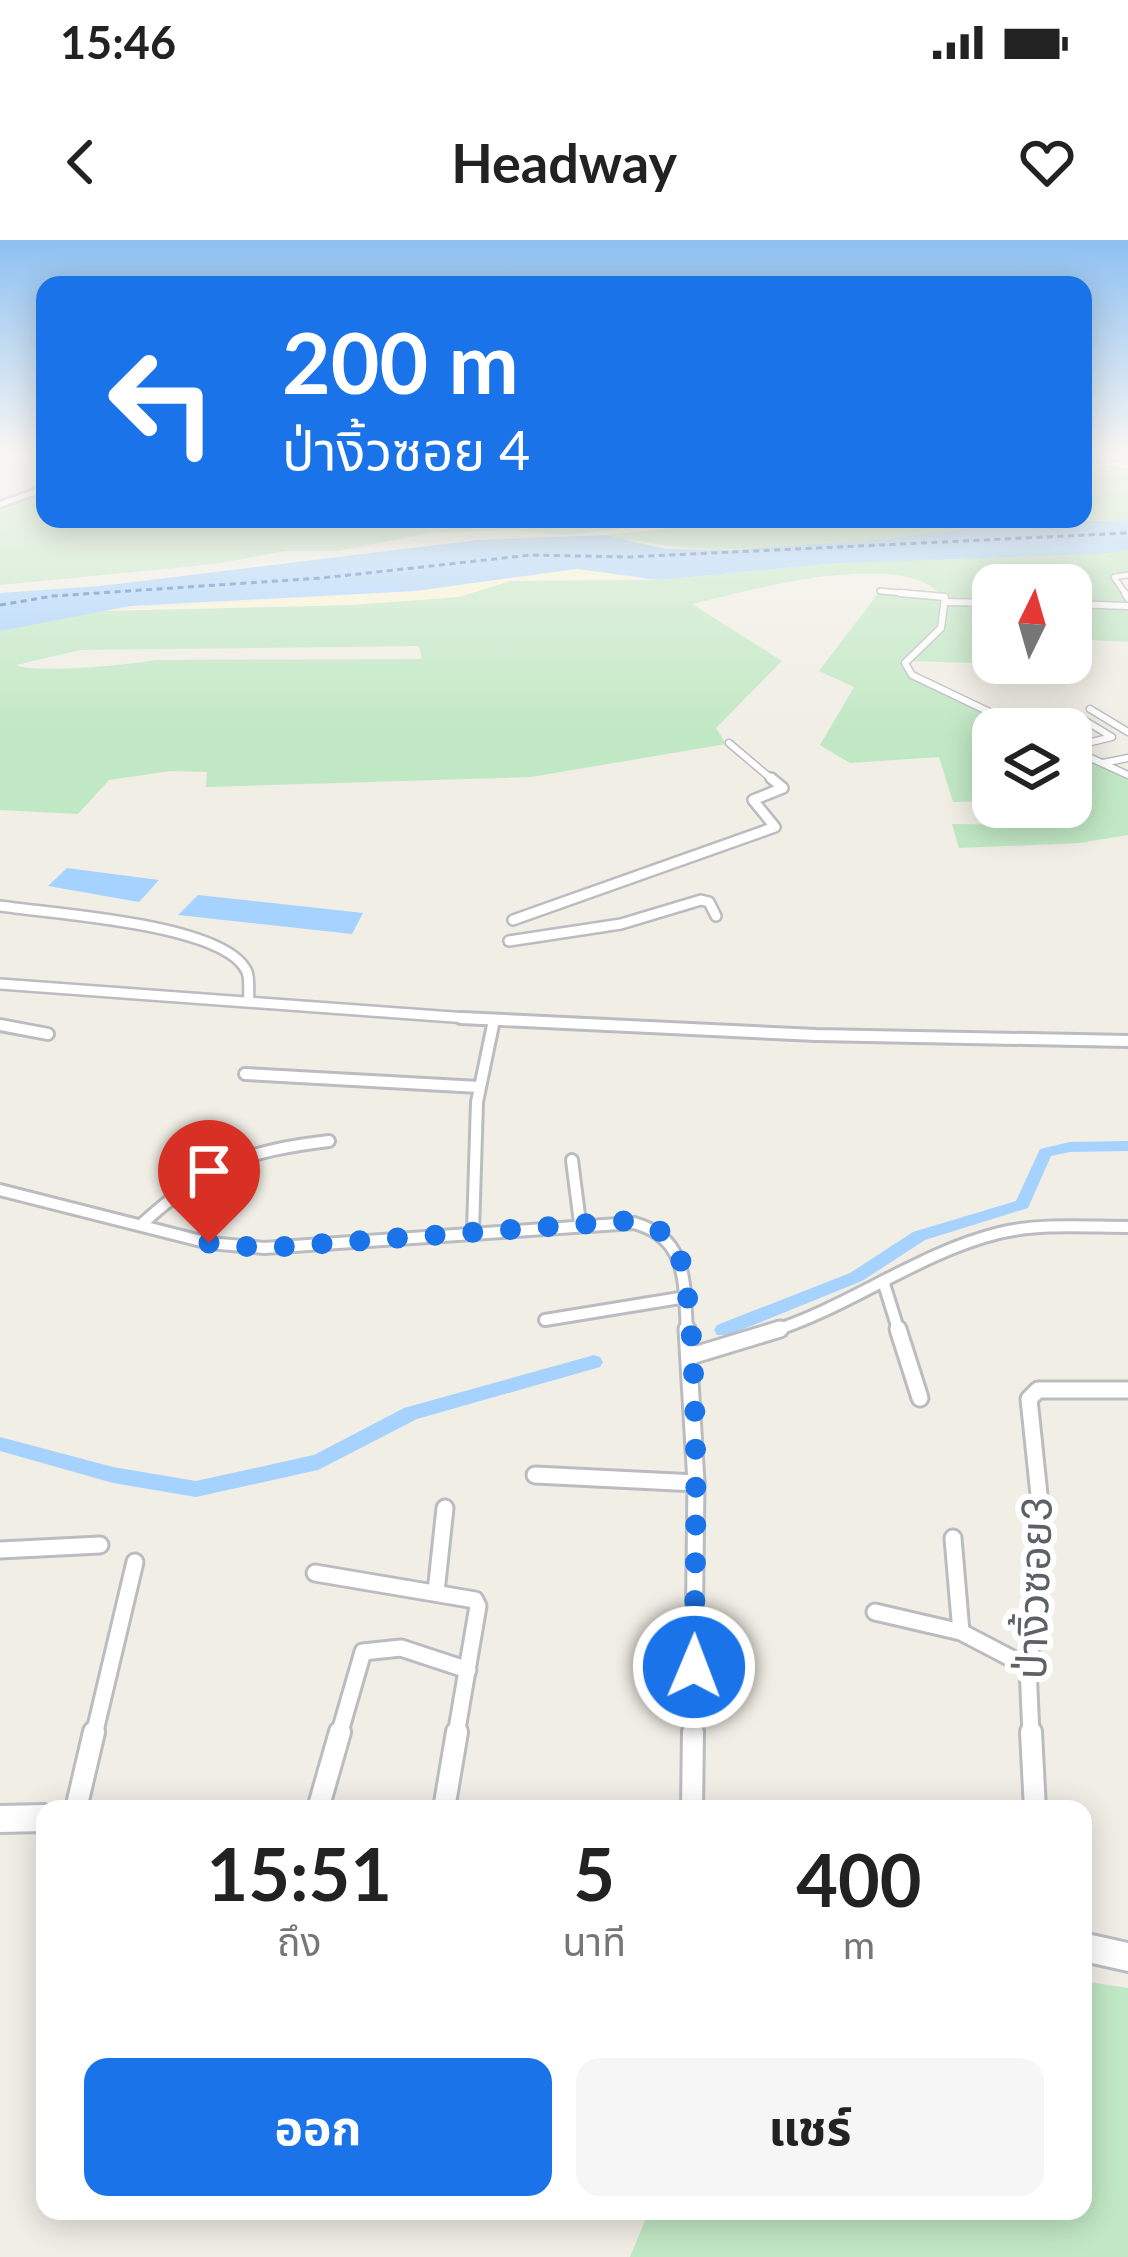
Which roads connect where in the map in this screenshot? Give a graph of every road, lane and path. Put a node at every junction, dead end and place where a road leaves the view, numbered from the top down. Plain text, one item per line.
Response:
1 (1128, 574) edge
2 (880, 590) dead end
3 (946, 602) junction
4 (1128, 602) edge
5 (972, 603) edge
6 (1092, 603) edge
7 (980, 708) edge
8 (1092, 710) edge
9 (1092, 725) edge
10 (1128, 732) edge
11 (1092, 742) edge
12 (729, 743) dead end
13 (1128, 758) edge
14 (1092, 759) edge
15 (1102, 764) junction
16 (1128, 775) edge
17 (0, 905) edge
18 (716, 916) dead end
19 (513, 920) dead end
20 (509, 941) dead end
21 (0, 984) edge
22 (249, 1000) junction
23 (494, 1020) junction
24 (0, 1025) edge
25 (48, 1034) dead end
26 (1128, 1041) edge
27 (245, 1073) dead end
28 (479, 1087) junction
29 (329, 1141) dead end
30 (572, 1160) dead end
31 (0, 1190) edge
32 (580, 1223) junction
33 (142, 1224) junction
34 (1128, 1227) edge
35 (473, 1231) junction
36 (884, 1284) junction
37 (686, 1297) junction
38 (545, 1320) dead end
39 (691, 1356) junction
40 (1128, 1390) edge
41 (920, 1398) dead end
42 (535, 1475) dead end
43 (696, 1483) junction
44 (445, 1508) dead end
45 (953, 1538) dead end
46 (100, 1545) dead end
47 (0, 1550) edge
48 (135, 1562) dead end
49 (315, 1573) dead end
50 (436, 1592) junction
51 (875, 1612) dead end
52 (961, 1632) junction
53 (1028, 1666) junction
54 (468, 1670) junction
55 (78, 1800) edge
56 (321, 1800) edge
57 (446, 1800) edge
58 (692, 1800) edge
59 (1035, 1800) edge
60 (0, 1819) edge
61 (36, 1819) edge
62 (1092, 1950) edge
63 (1128, 1957) edge

1 - 4 street
2 - 3 street
3 - 5 street
3 - 7 street
4 - 6 street
8 - 10 street
9 - 11 street
12 - 19 street
13 - 15 street
14 - 15 street
15 - 16 street
17 - 22 street
18 - 20 street
21 - 22 street
22 - 23 street
23 - 26 street
23 - 28 street
24 - 25 street
27 - 28 street
28 - 35 street
29 - 33 street
30 - 32 street
31 - 33 street
32 - 35 street
32 - 37 street
33 - 35 street
34 - 36 street
36 - 39 street
36 - 41 street
37 - 38 street
37 - 39 street
39 - 43 street
40 - 53 street, ป่างิ้วซอย3
42 - 43 street
43 - 58 street
44 - 50 street
45 - 52 street
46 - 47 street
48 - 55 street
49 - 50 street
50 - 54 street
51 - 52 street
52 - 53 street
53 - 59 street, ป่างิ้วซอย3
54 - 56 street
54 - 57 street
60 - 61 street
62 - 63 street

